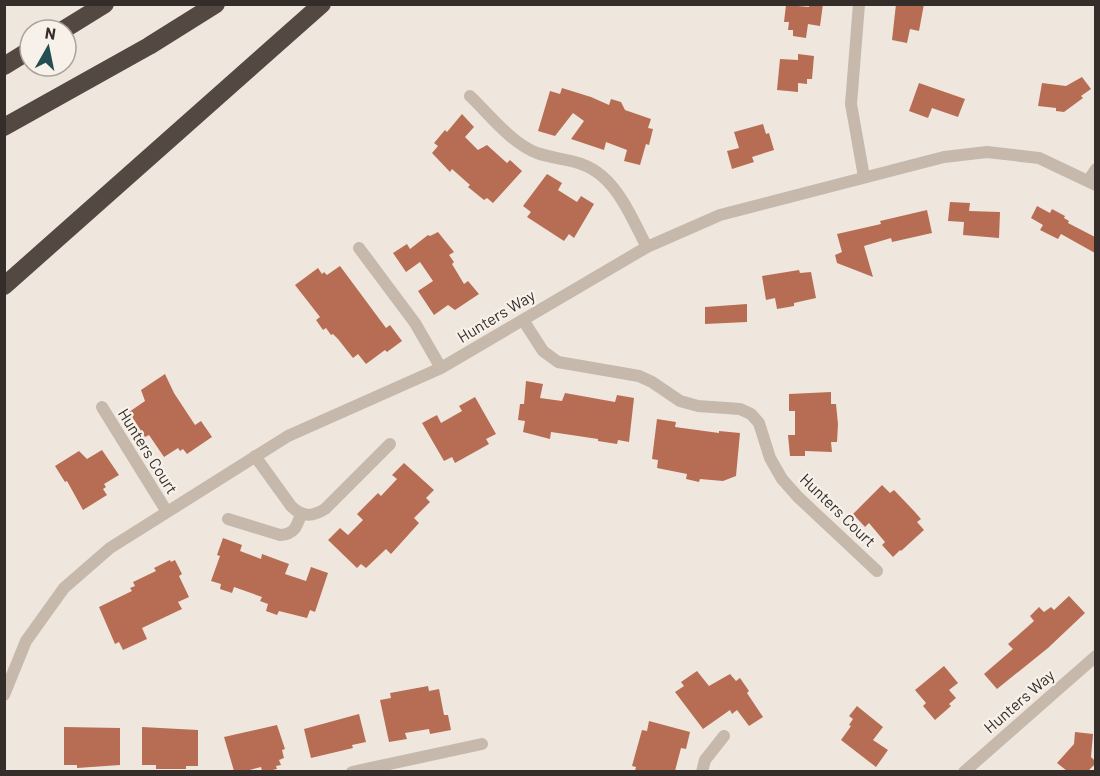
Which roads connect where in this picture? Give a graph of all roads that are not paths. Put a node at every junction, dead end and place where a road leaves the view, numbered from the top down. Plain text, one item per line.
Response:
1 (105, 4) edge
2 (216, 4) edge
3 (322, 4) edge
4 (859, 4) edge
5 (78, 21) edge
6 (18, 57) edge
7 (4, 66) edge
8 (470, 96) dead end
9 (4, 127) edge
10 (1095, 168) edge
11 (864, 177) junction
12 (1092, 183) edge
13 (647, 247) junction
14 (359, 248) dead end
15 (4, 286) edge
16 (523, 320) junction
17 (441, 368) junction
18 (102, 407) dead end
19 (390, 444) dead end
20 (255, 456) junction
21 (166, 512) junction
22 (301, 514) junction
23 (228, 519) dead end
24 (877, 571) dead end
25 (1095, 656) edge
26 (4, 695) edge
27 (724, 736) dead end
28 (482, 744) dead end
29 (352, 771) edge
30 (702, 771) edge
31 (964, 771) edge

1 - 5 highway
2 - 9 highway
3 - 15 highway
4 - 11 street
6 - 7 highway
8 - 13 street
10 - 12 street
11 - 12 street, Hunters Way
11 - 13 street, Hunters Way
13 - 16 street, Hunters Way
14 - 17 street
16 - 17 street, Hunters Way
16 - 24 street, Hunters Court
17 - 20 street, Hunters Way
18 - 21 street, Hunters Court
19 - 22 street
20 - 21 street, Hunters Way
20 - 22 street
21 - 26 street, Hunters Way
22 - 23 street
25 - 31 street, Hunters Way
27 - 30 street
28 - 29 street

